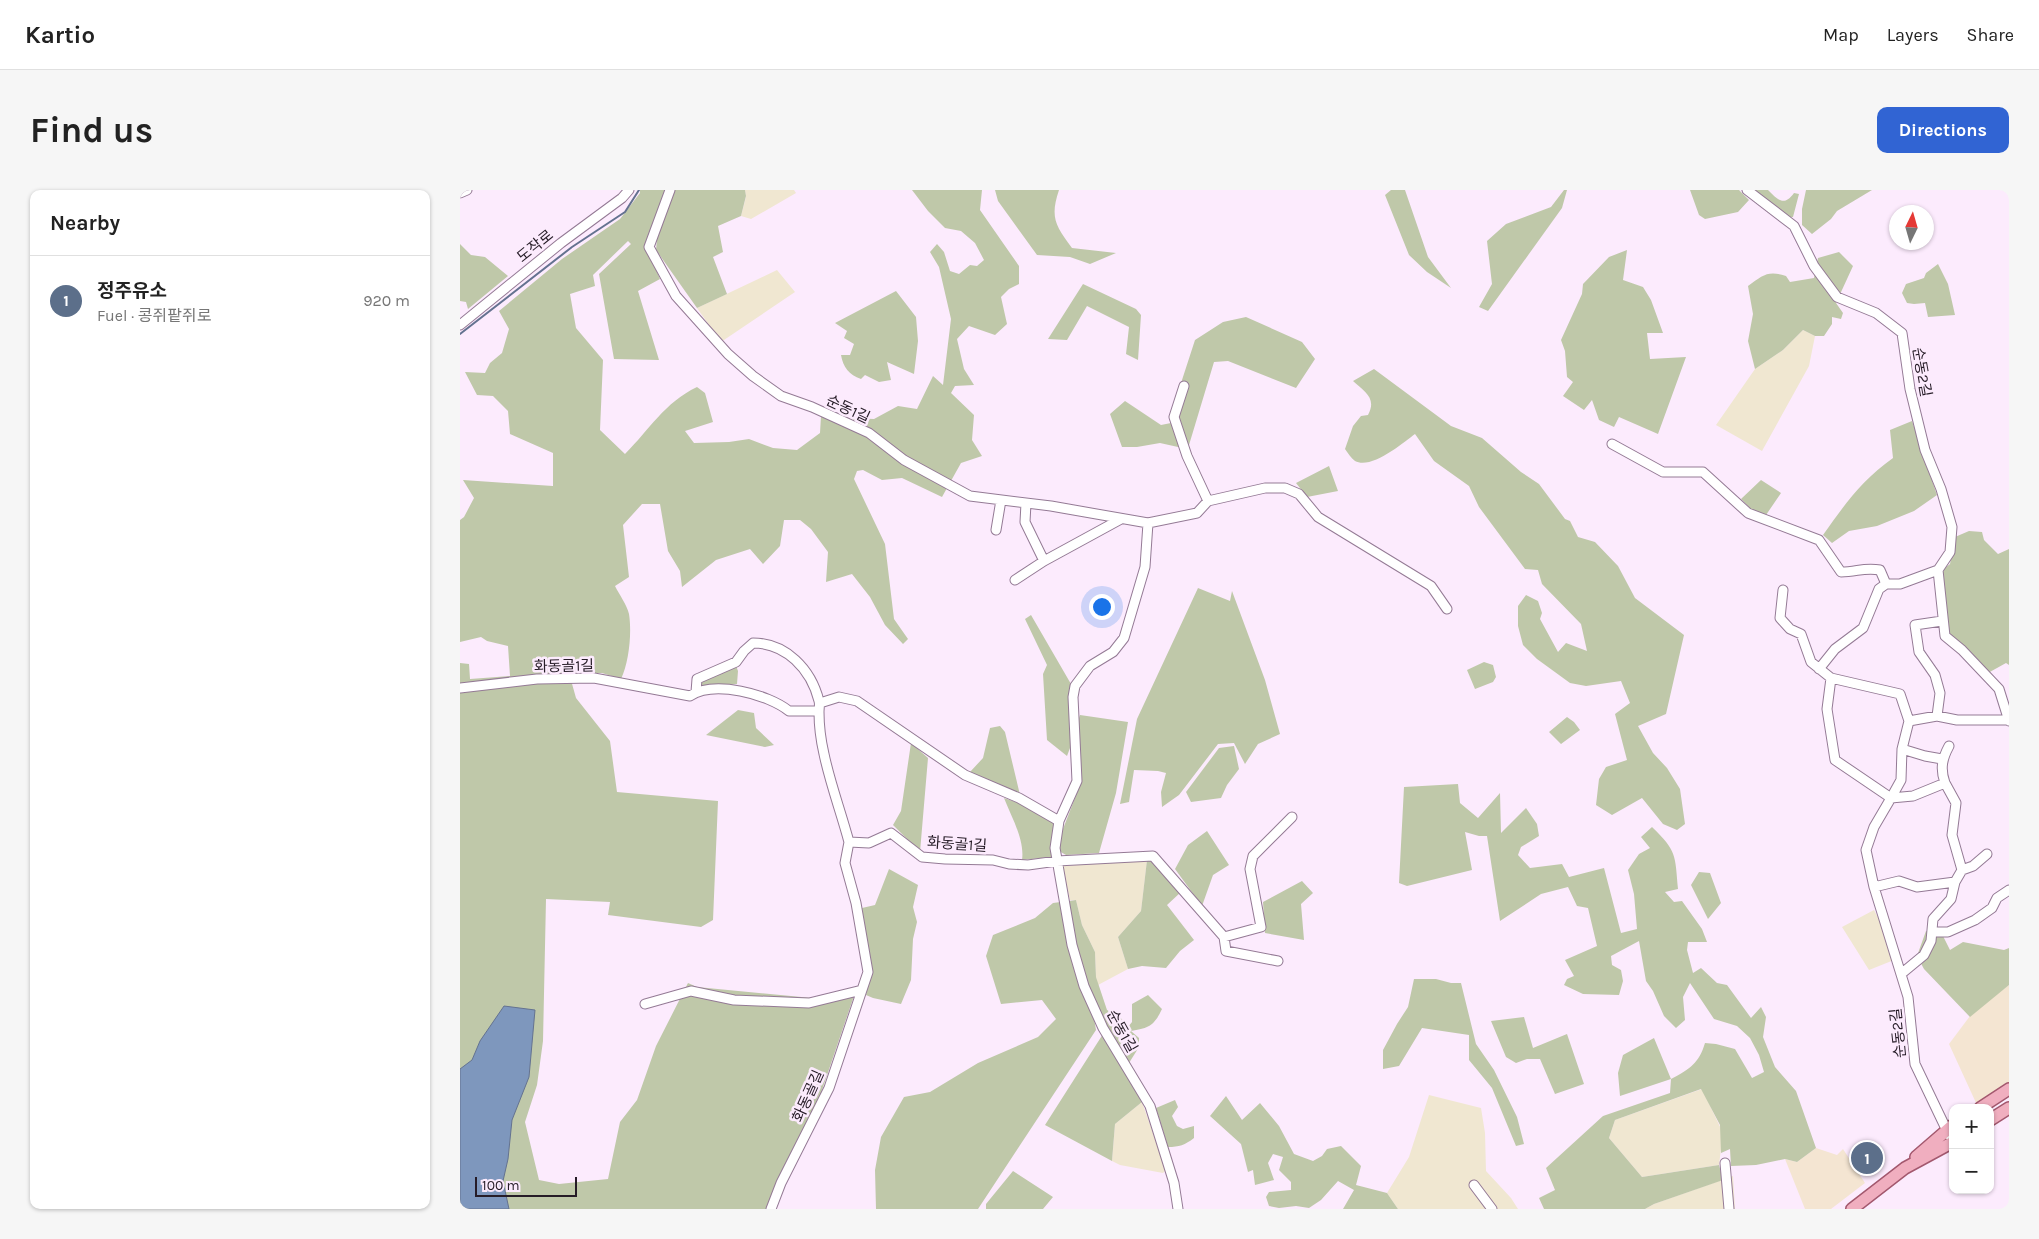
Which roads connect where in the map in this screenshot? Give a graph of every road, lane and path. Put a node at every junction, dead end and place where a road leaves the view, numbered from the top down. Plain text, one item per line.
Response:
1 (467, 190) edge
2 (629, 190) edge
3 (670, 190) edge
4 (1747, 190) edge
5 (460, 193) edge
6 (460, 326) edge
7 (1184, 386) dead end
8 (1612, 444) dead end
9 (1001, 500) junction
10 (1208, 501) junction
11 (1026, 503) junction
12 (1121, 518) junction
13 (1148, 523) junction
14 (996, 530) dead end
15 (1044, 561) junction
16 (1938, 570) junction
17 (1015, 580) dead end
18 (1886, 584) junction
19 (1783, 590) dead end
20 (1447, 609) dead end
21 (1942, 621) junction
22 (1819, 669) junction
23 (1831, 678) junction
24 (460, 688) edge
25 (696, 692) junction
26 (819, 707) junction
27 (1938, 716) junction
28 (2008, 720) edge
29 (1909, 721) junction
30 (1949, 746) dead end
31 (1902, 749) junction
32 (1942, 759) junction
33 (1945, 783) junction
34 (1891, 798) junction
35 (1292, 817) dead end
36 (1059, 821) junction
37 (849, 842) junction
38 (1987, 854) dead end
39 (1057, 860) junction
40 (1962, 870) junction
41 (1955, 882) junction
42 (1874, 887) junction
43 (2009, 890) edge
44 (1932, 932) junction
45 (1224, 936) junction
46 (1278, 961) dead end
47 (1901, 974) junction
48 (862, 990) junction
49 (645, 1004) dead end
50 (2009, 1089) edge
51 (1986, 1104) edge
52 (2009, 1108) edge
53 (1994, 1117) edge
54 (1949, 1128) edge
55 (1949, 1144) edge
56 (1725, 1163) dead end
57 (1905, 1168) junction
58 (1474, 1185) dead end
59 (771, 1209) edge
60 (1178, 1209) edge
61 (1492, 1209) edge
62 (1729, 1209) edge
63 (1852, 1209) edge

1 - 5 street
2 - 6 street, 도작로
3 - 9 street, 순동1길
4 - 16 street, 순동2길
7 - 10 street
8 - 18 street
9 - 11 street, 순동1길
9 - 14 street
10 - 13 street, 순동1길
10 - 20 street
11 - 12 street, 순동1길
11 - 15 street
12 - 13 street, 순동1길
12 - 15 street
13 - 36 street, 순동1길
15 - 17 street
16 - 18 street
16 - 21 street
18 - 22 street
19 - 22 street
21 - 27 street
21 - 28 street
22 - 23 street
23 - 29 street
23 - 34 street
24 - 25 street, 화동골1길
25 - 26 street, 화동골1길
25 - 26 street
26 - 36 street
26 - 37 street
27 - 28 street
27 - 29 street
29 - 31 street, 순동2길
30 - 32 street
31 - 32 street
31 - 34 street, 순동2길
32 - 33 street
33 - 34 street
33 - 40 street
34 - 42 street, 순동2길
35 - 45 street
36 - 39 street, 순동1길
37 - 39 street, 화동골1길
37 - 48 street, 화동골길
38 - 40 street
39 - 45 street
39 - 60 street, 순동1길
40 - 41 street
41 - 42 street
41 - 44 street
42 - 47 street, 순동2길
43 - 44 street
44 - 47 street
45 - 46 street
47 - 54 street, 순동2길
48 - 49 street
48 - 59 street, 화동골길
50 - 51 main road
52 - 53 main road
54 - 57 main road
55 - 57 main road
56 - 62 street
57 - 63 main road
58 - 61 street

